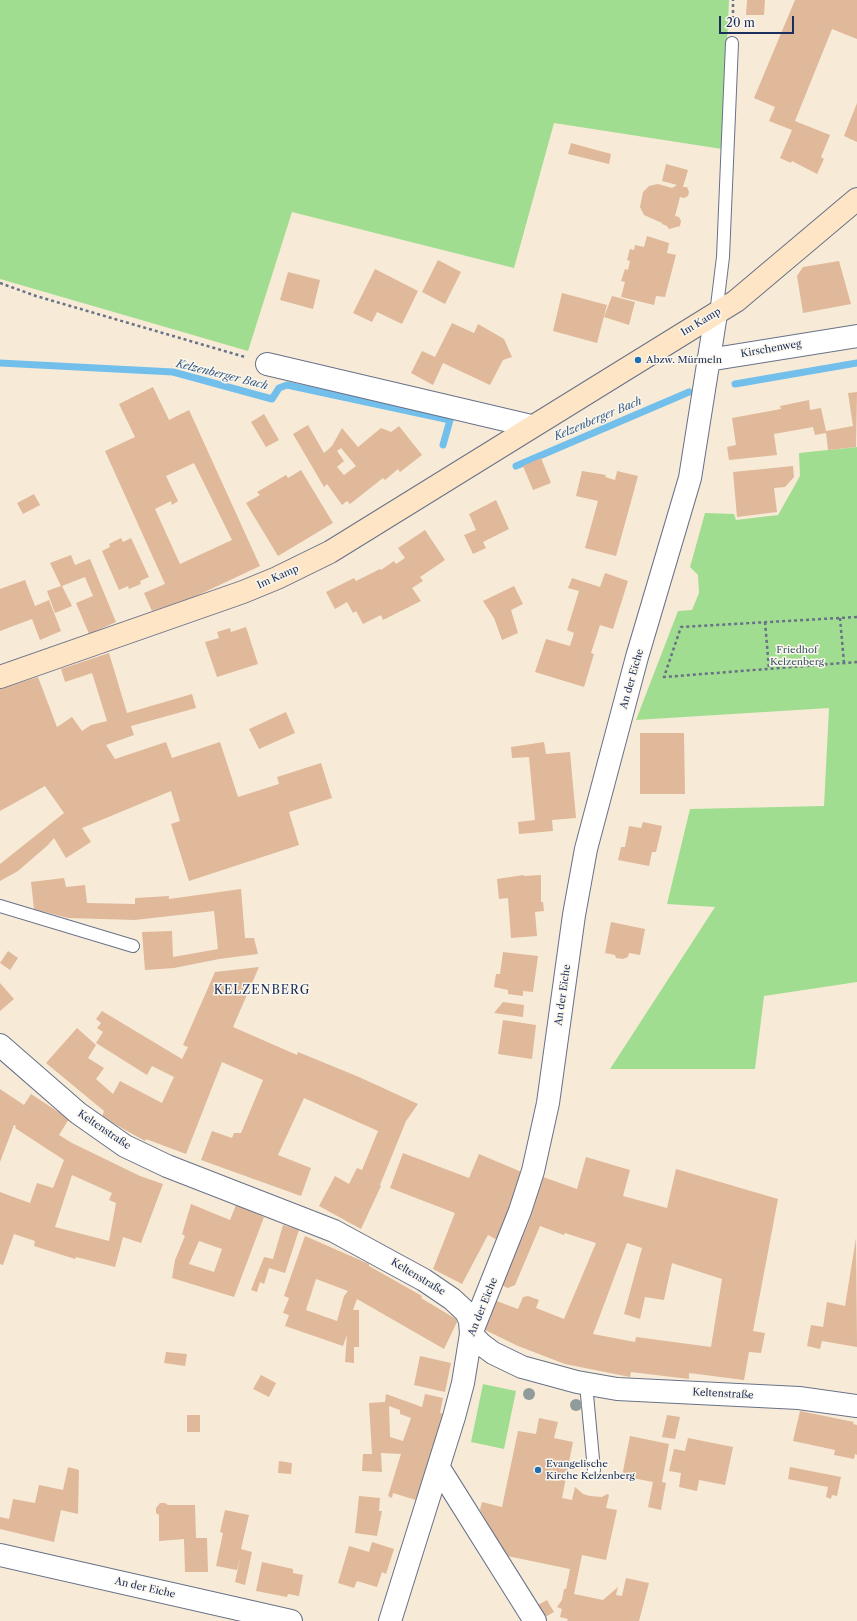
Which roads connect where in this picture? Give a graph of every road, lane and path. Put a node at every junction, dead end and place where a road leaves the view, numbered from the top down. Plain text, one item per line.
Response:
1 (733, 0) edge
2 (732, 43) joint
3 (857, 199) edge
4 (0, 283) edge
5 (716, 314) junction
6 (857, 336) edge
7 (708, 360) junction
8 (266, 364) joint
9 (531, 426) junction
10 (857, 617) edge
11 (840, 618) junction
12 (765, 622) junction
13 (857, 662) edge
14 (844, 663) junction
15 (769, 669) junction
16 (0, 677) edge
17 (0, 906) edge
18 (133, 946) dead end
19 (0, 1045) edge
20 (471, 1334) junction
21 (586, 1384) junction
22 (857, 1406) edge
23 (439, 1468) junction
24 (594, 1470) dead end
25 (0, 1555) edge
26 (291, 1621) edge
27 (390, 1621) edge
28 (535, 1621) edge

1 - 2 path
2 - 5 lane
3 - 5 main road, Im Kamp
4 - 8 path
5 - 7 street
5 - 9 main road, Im Kamp
6 - 7 street, Kirschenweg
7 - 20 street, An der Eiche
8 - 9 street
9 - 16 main road, Im Kamp
10 - 11 path
11 - 12 path
11 - 14 path
12 - 15 path
12 - 15 path
13 - 14 path
14 - 15 path
17 - 18 lane
19 - 20 street, Keltenstraße
20 - 21 street, Keltenstraße
20 - 23 street, An der Eiche
21 - 22 street, Keltenstraße
21 - 24 lane
23 - 27 street, An der Eiche
23 - 28 street
25 - 26 street, An der Eiche

